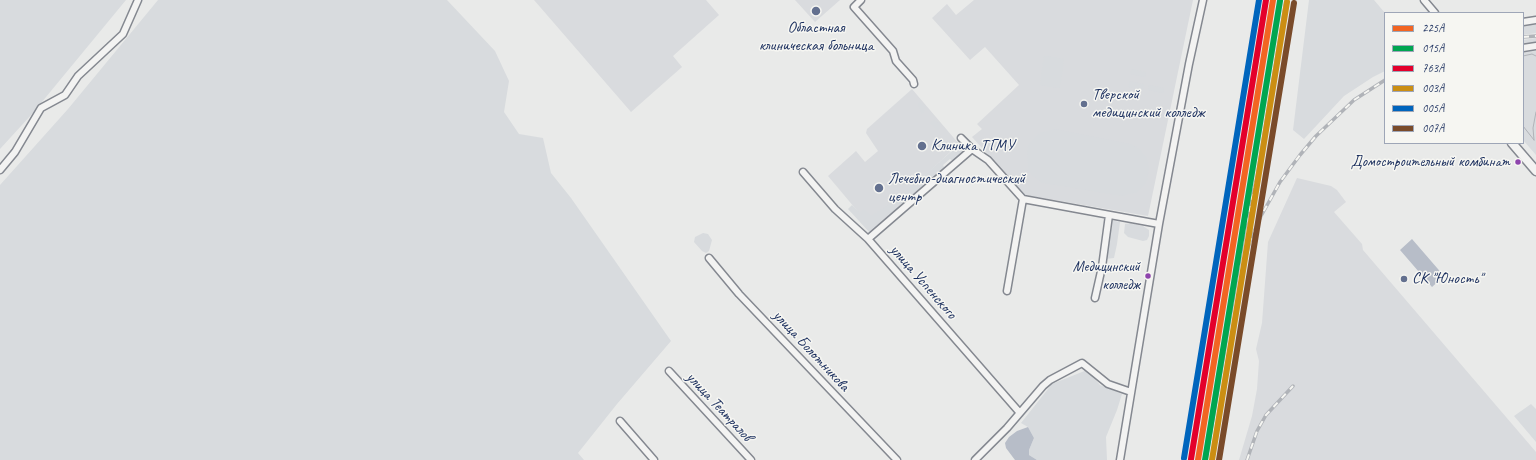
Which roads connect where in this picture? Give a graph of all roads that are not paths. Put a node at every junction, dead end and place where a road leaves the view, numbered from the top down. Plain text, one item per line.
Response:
1 (138, 0) edge
2 (861, 0) edge
3 (1203, 0) edge
4 (1424, 0) edge
5 (1434, 12) edge
6 (1536, 20) edge
7 (1524, 22) edge
8 (1536, 46) edge
9 (1524, 48) edge
10 (914, 84) dead end
11 (961, 138) dead end
12 (1516, 144) edge
13 (972, 149) junction
14 (1536, 163) edge
15 (0, 170) edge
16 (1536, 171) edge
17 (803, 172) dead end
18 (1023, 199) junction
19 (1109, 215) junction
20 (1159, 224) junction
21 (868, 239) junction
22 (709, 258) dead end
23 (1007, 291) dead end
24 (1095, 298) dead end
25 (669, 371) dead end
26 (1131, 392) junction
27 (1020, 413) junction
28 (620, 421) dead end
29 (654, 460) edge
30 (751, 460) edge
31 (897, 460) edge
32 (975, 460) edge
33 (1120, 460) edge

1 - 15 street
2 - 10 street
3 - 20 street
4 - 5 street
6 - 7 street
8 - 9 street
11 - 13 street
12 - 14 main road
12 - 16 main road
13 - 18 street
13 - 21 street
17 - 21 street, улица Успенского
18 - 19 street
18 - 23 street
19 - 20 street
19 - 24 street
20 - 26 street
21 - 27 street, улица Успенского
22 - 31 street, улица Болотникова
25 - 30 street, улица Театралов
26 - 27 street
26 - 33 street
27 - 32 street
28 - 29 street

